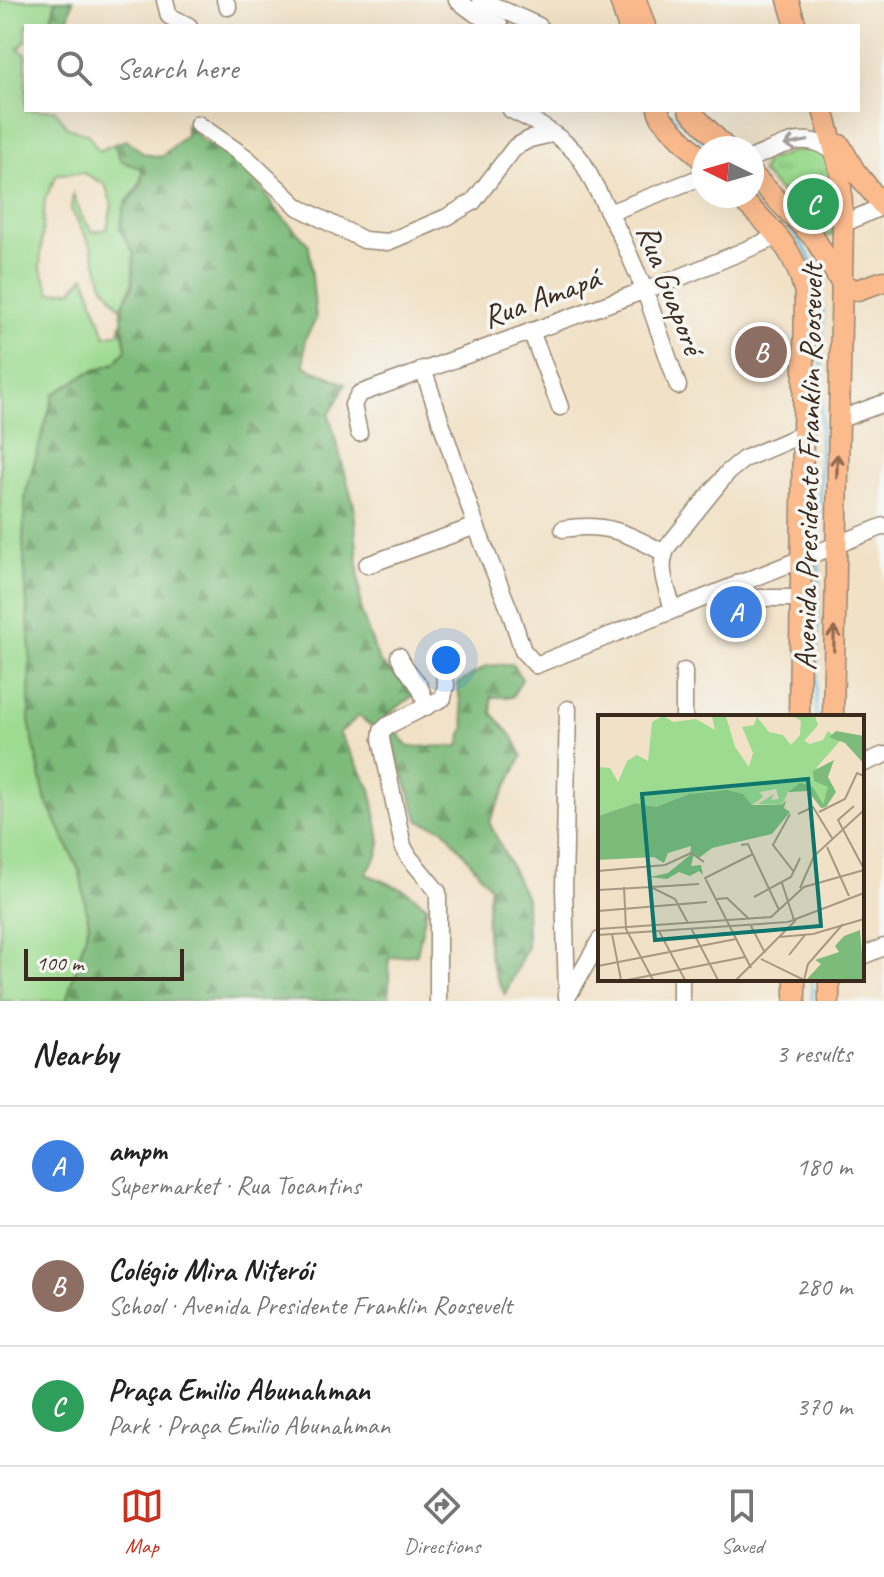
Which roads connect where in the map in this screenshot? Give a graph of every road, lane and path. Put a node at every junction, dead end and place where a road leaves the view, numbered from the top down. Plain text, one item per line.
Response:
1 (165, 0) edge
2 (457, 0) edge
3 (481, 0) edge
4 (620, 0) edge
5 (636, 0) edge
6 (788, 0) edge
7 (185, 24) edge
8 (496, 24) edge
9 (535, 24) edge
10 (627, 24) edge
11 (644, 24) edge
12 (795, 24) edge
13 (514, 112) edge
14 (691, 112) edge
15 (657, 113) edge
16 (825, 115) edge
17 (198, 124) dead end
18 (552, 134) junction
19 (714, 136) edge
20 (692, 149) edge
21 (764, 154) edge
22 (838, 162) junction
23 (692, 181) edge
24 (764, 186) edge
25 (884, 206) edge
26 (753, 208) edge
27 (611, 212) junction
28 (843, 224) junction
29 (779, 236) junction
30 (815, 239) junction
31 (838, 276) junction
32 (884, 281) edge
33 (645, 291) junction
34 (531, 331) junction
35 (423, 369) junction
36 (678, 386) dead end
37 (884, 403) edge
38 (560, 407) dead end
39 (838, 420) junction
40 (359, 433) dead end
41 (803, 434) junction
42 (476, 526) junction
43 (884, 526) edge
44 (563, 529) dead end
45 (819, 550) junction
46 (664, 553) junction
47 (367, 565) dead end
48 (740, 582) junction
49 (801, 598) junction
50 (673, 609) junction
51 (399, 656) dead end
52 (442, 665) dead end
53 (684, 671) dead end
54 (426, 707) junction
55 (568, 709) dead end
56 (684, 715) edge
57 (799, 715) edge
58 (833, 715) edge
59 (884, 755) edge
60 (864, 763) edge
61 (598, 943) edge
62 (884, 947) edge
63 (864, 955) edge
64 (566, 999) edge
65 (438, 1001) edge

1 - 7 street
2 - 8 street
3 - 9 street
4 - 10 main road
5 - 11 main road
6 - 12 main road
13 - 18 street, Rua Guaporé
14 - 19 main road
15 - 20 main road
16 - 22 main road, Avenida Presidente Franklin Roosevelt
16 - 25 main road
17 - 18 street
18 - 27 street, Rua Guaporé
22 -> 21 street
22 - 28 main road, Avenida Presidente Franklin Roosevelt
23 - 27 street
24 - 30 main road
25 - 28 street
26 - 29 main road, Avenida Presidente Franklin Roosevelt
27 - 33 street, Rua Guaporé
28 - 30 main road
28 - 31 main road, Avenida Presidente Franklin Roosevelt
29 - 33 street, Rua Amapá
29 - 41 main road, Avenida Presidente Franklin Roosevelt
30 - 31 main road
31 - 32 main road
31 - 39 main road, Avenida Presidente Franklin Roosevelt
33 - 34 street, Rua Amapá
33 - 36 street, Rua Guaporé
34 - 35 street, Rua Amapá
34 - 38 street
35 - 40 street, Rua Amapá
35 - 42 street
37 - 39 street
45 -> 39 main road, Avenida Presidente Franklin Roosevelt
41 - 45 main road, Avenida Presidente Franklin Roosevelt
41 - 46 street
42 - 47 street
42 - 50 street
43 - 45 street
44 - 46 street
45 - 48 street
45 - 49 main road, Avenida Presidente Franklin Roosevelt
58 -> 45 main road, Avenida Presidente Franklin Roosevelt
46 - 50 street
48 - 49 street
48 - 50 street
49 - 57 main road, Avenida Presidente Franklin Roosevelt
51 - 54 street
52 - 54 street
53 - 56 street
54 - 65 street
55 - 64 street
59 - 60 street
61 - 64 street
62 - 63 street

